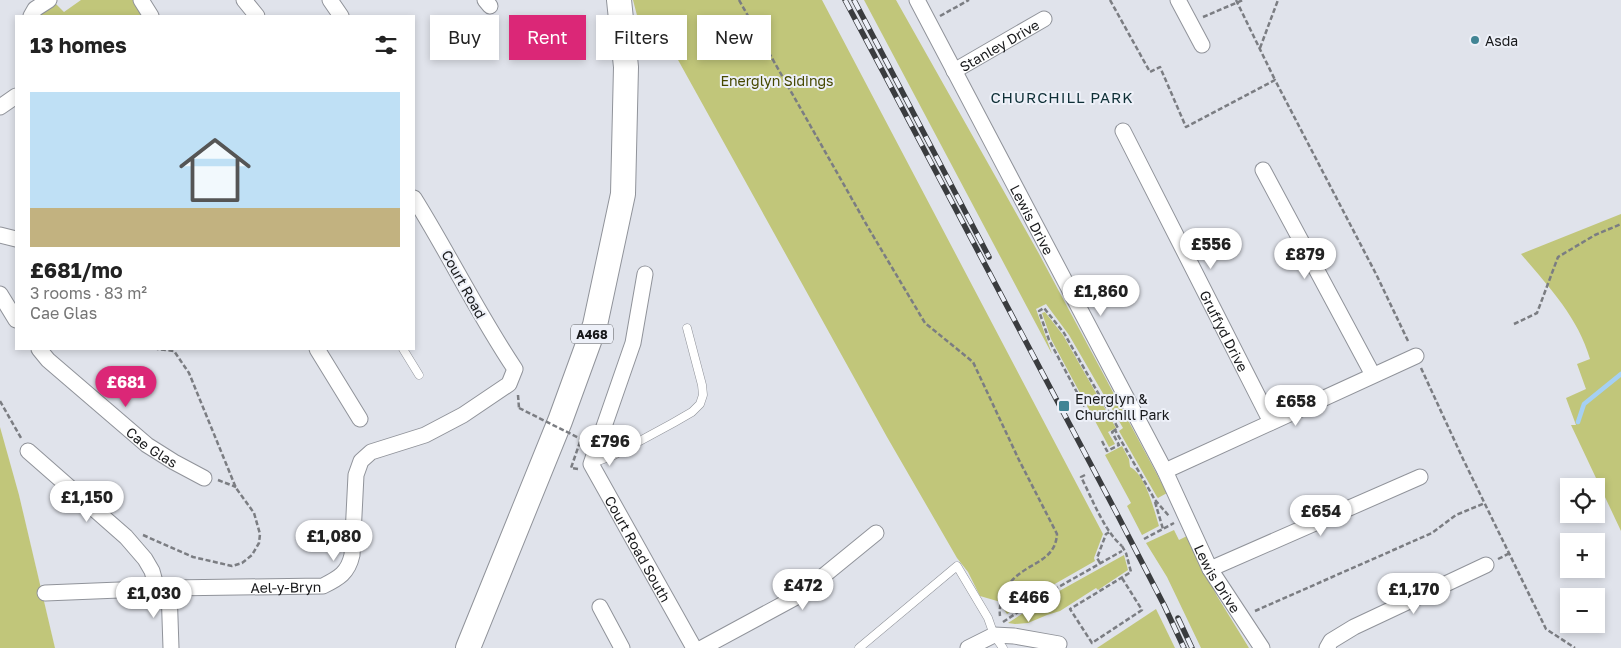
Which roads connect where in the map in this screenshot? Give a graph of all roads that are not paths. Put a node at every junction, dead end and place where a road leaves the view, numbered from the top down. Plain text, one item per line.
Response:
1 (49, 0) edge
2 (140, 0) edge
3 (330, 0) edge
4 (618, 0) edge
5 (917, 0) edge
6 (1178, 0) edge
7 (32, 15) edge
8 (150, 15) edge
9 (340, 15) edge
10 (1044, 19) dead end
11 (1202, 45) dead end
12 (954, 71) junction
13 (15, 97) edge
14 (0, 107) edge
15 (1123, 131) dead end
16 (1263, 170) dead end
17 (415, 200) edge
18 (0, 235) edge
19 (15, 239) edge
20 (645, 274) dead end
21 (0, 294) edge
22 (15, 318) edge
23 (687, 328) dead end
24 (40, 350) edge
25 (318, 350) edge
26 (404, 350) edge
27 (1416, 356) road end
28 (515, 369) joint
29 (419, 375) dead end
30 (1373, 375) junction
31 (360, 419) dead end
32 (1271, 422) junction
33 (28, 451) road end
34 (591, 464) junction
35 (1165, 471) junction
36 (1420, 477) dead end
37 (204, 478) road end
38 (876, 533) dead end
39 (1486, 565) dead end
40 (1210, 569) junction
41 (163, 589) junction
42 (45, 593) dead end
43 (600, 607) dead end
44 (994, 636) junction
45 (1059, 644) dead end
46 (171, 648) edge
47 (468, 648) edge
48 (622, 648) edge
49 (694, 648) edge
50 (702, 648) edge
51 (859, 648) edge
52 (968, 648) edge
53 (1003, 648) edge
54 (1262, 648) edge
55 (1327, 648) edge

1 - 7 street
2 - 8 street
3 - 9 street
4 - 47 main road, A468
5 - 12 street, Lewis Drive
6 - 11 street
10 - 12 street, Stanley Drive
12 - 35 street, Lewis Drive
13 - 14 street
15 - 32 street, Gruffyd Drive
16 - 30 street
17 - 28 street, Court Road
18 - 19 street
20 - 34 street
21 - 22 street
23 - 34 lane
24 - 37 street, Cae Glas
25 - 31 street
26 - 29 lane
27 - 30 street
28 - 41 street, Ael-y-Bryn
30 - 32 street
32 - 35 street
33 - 41 street
34 - 49 street, Court Road South
35 - 40 street, Lewis Drive
36 - 40 street
38 - 50 street
39 - 55 street
40 - 54 street, Lewis Drive
41 - 42 street, Ael-y-Bryn
41 - 46 street
43 - 48 street
44 - 45 street
44 - 51 lane
44 - 52 street
44 - 53 lane

